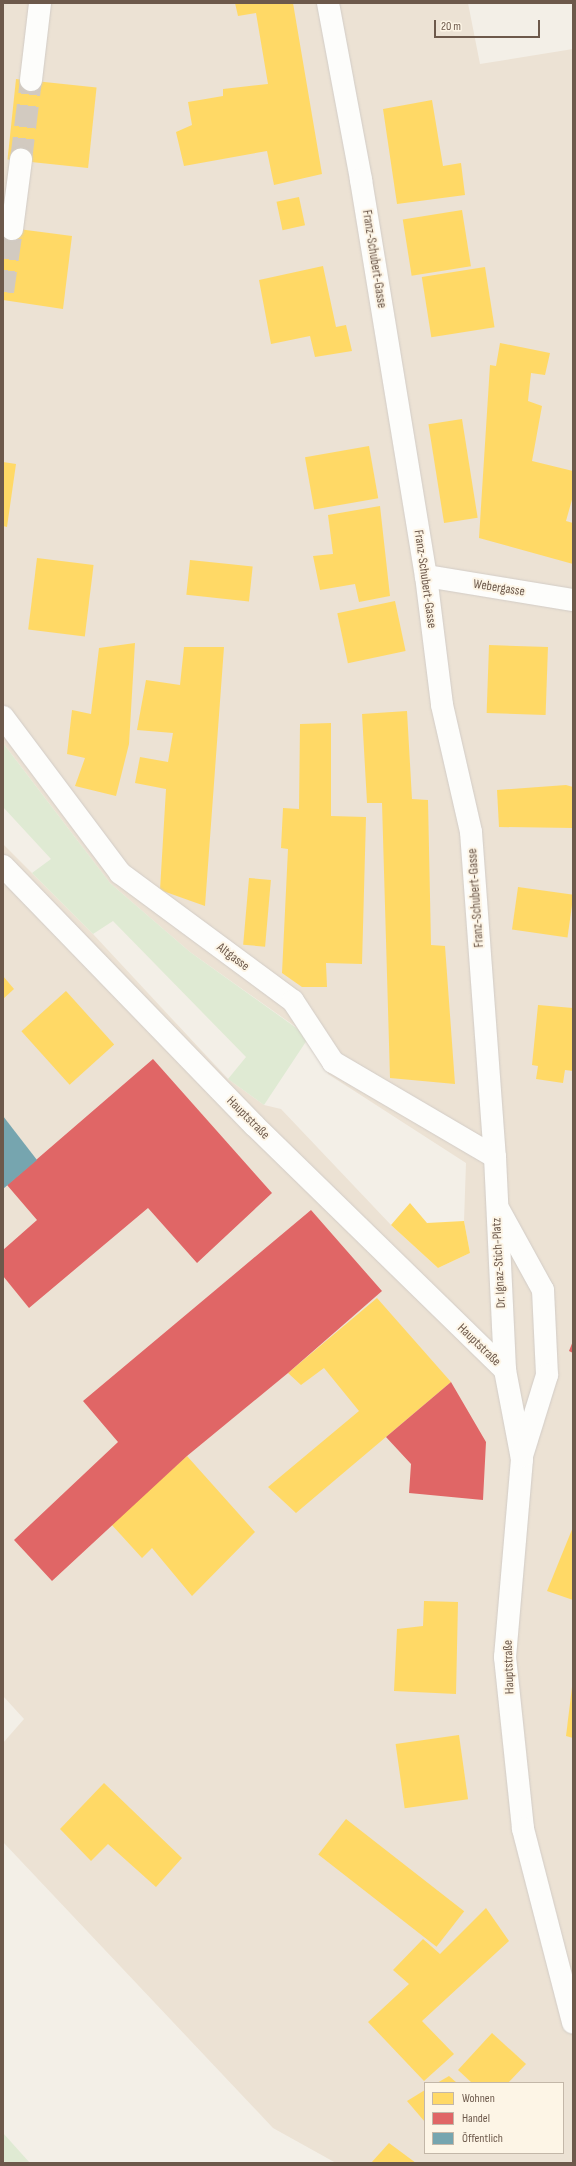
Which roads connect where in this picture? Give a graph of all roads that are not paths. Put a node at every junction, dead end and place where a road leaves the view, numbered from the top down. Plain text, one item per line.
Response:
1 (40, 3) edge
2 (328, 3) edge
3 (31, 80) tunnel mouth
4 (21, 160) tunnel mouth
5 (12, 229) tunnel mouth
6 (426, 576) junction
7 (573, 600) edge
8 (3, 717) edge
9 (3, 866) edge
10 (495, 1157) junction
11 (496, 1204) junction
12 (505, 1370) junction
13 (522, 1459) junction
14 (573, 2023) edge

1 - 3 street
2 - 6 street, Franz-Schubert-Gasse
4 - 5 street
6 - 7 street, Webergasse
6 - 10 street, Franz-Schubert-Gasse
8 - 10 street, Altgasse
9 - 12 street, Hauptstraße
10 - 11 street, Dr. Ignaz-Stich-Platz
11 - 12 street, Dr. Ignaz-Stich-Platz
11 - 13 street
12 - 13 street, Hauptstraße
13 - 14 street, Hauptstraße

